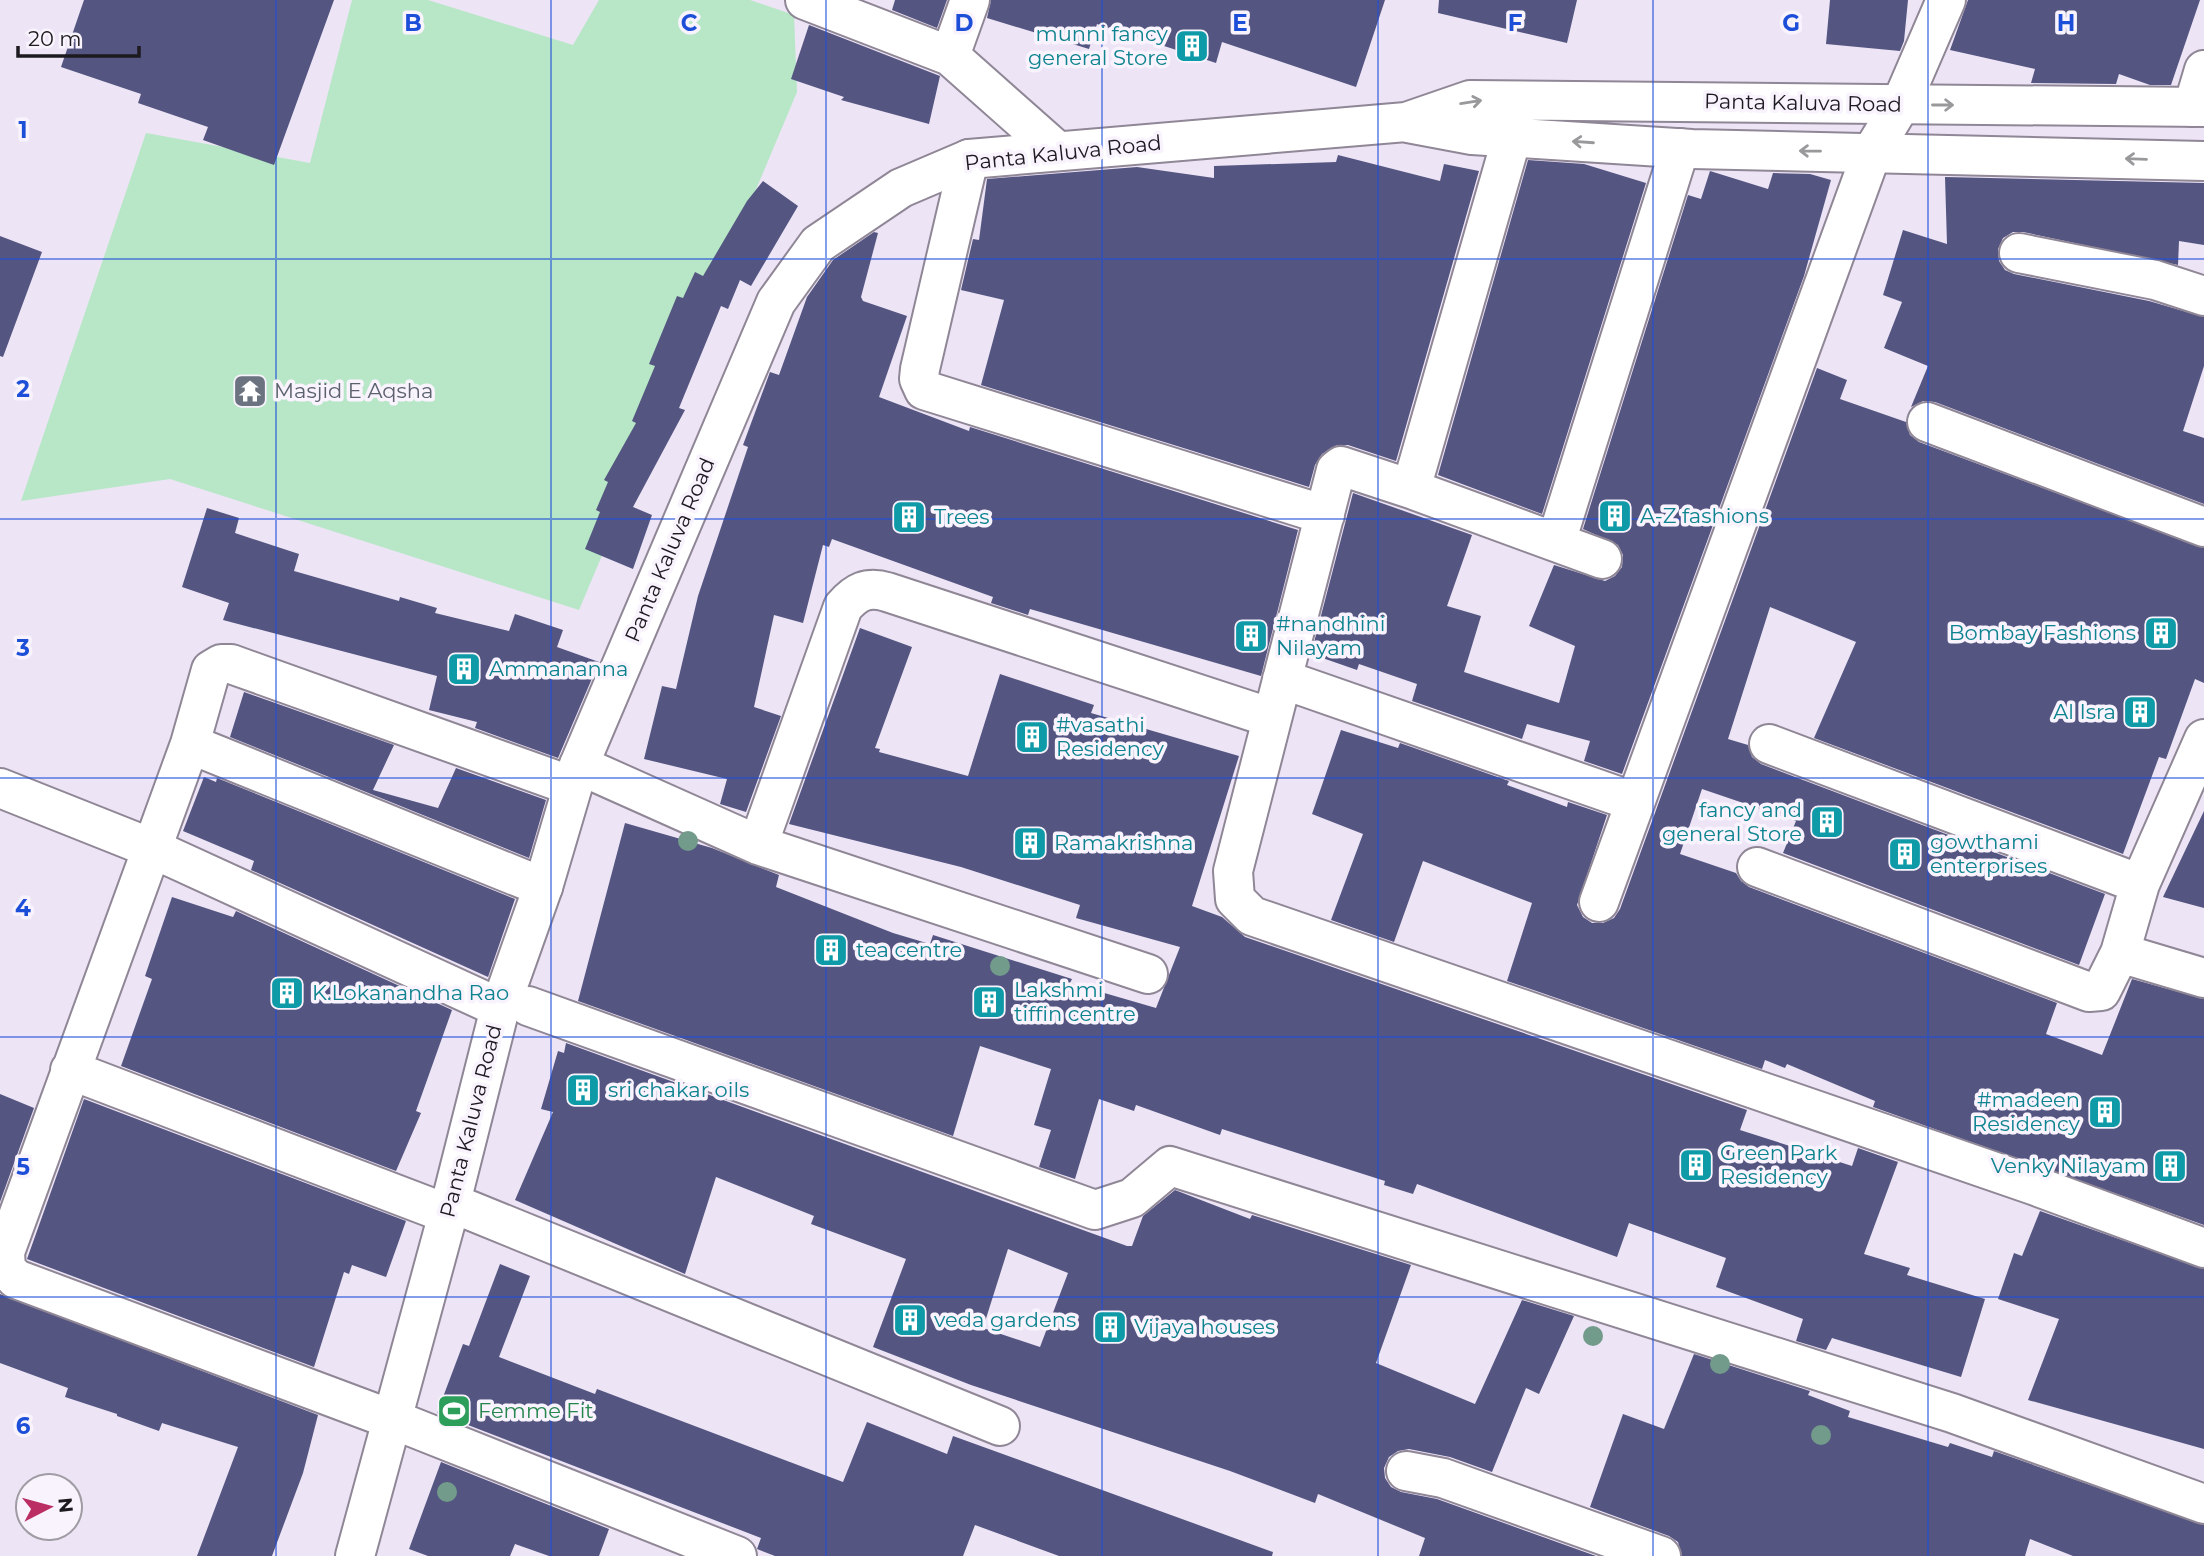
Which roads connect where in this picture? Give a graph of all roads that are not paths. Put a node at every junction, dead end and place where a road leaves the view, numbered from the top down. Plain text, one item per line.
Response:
1 (805, 0) edge
2 (970, 0) edge
3 (1946, 0) edge
4 (950, 55) junction
5 (2204, 70) edge
6 (1902, 104) junction
7 (2198, 107) edge
8 (1406, 122) junction
9 (1512, 137) junction
10 (1680, 148) junction
11 (1056, 150) junction
12 (1872, 152) junction
13 (969, 159) junction
14 (2204, 161) edge
15 (2019, 253) dead end
16 (2204, 296) edge
17 (1927, 422) dead end
18 (1411, 489) junction
19 (1325, 515) junction
20 (2204, 527) edge
21 (1556, 542) junction
22 (1602, 559) dead end
23 (1282, 679) junction
24 (1272, 718) junction
25 (2204, 739) edge
26 (190, 744) junction
27 (1769, 744) dead end
28 (584, 776) junction
29 (0, 788) edge
30 (1635, 802) junction
31 (758, 845) junction
32 (151, 848) junction
33 (1757, 867) dead end
34 (2140, 884) junction
35 (543, 887) junction
36 (1599, 902) dead end
37 (2120, 953) junction
38 (1147, 974) dead end
39 (2204, 978) edge
40 (514, 1007) junction
41 (70, 1070) junction
42 (458, 1212) junction
43 (2204, 1248) edge
44 (400, 1423) junction
45 (1000, 1426) dead end
46 (1406, 1471) dead end
47 (2204, 1504) edge
48 (355, 1556) edge
49 (373, 1556) edge
50 (737, 1556) edge
51 (1661, 1556) edge

1 - 4 street
2 - 4 street
3 - 6 street
4 - 11 street
5 - 7 street
6 -> 7 street, Panta Kaluva Road
8 -> 6 street, Panta Kaluva Road
6 - 12 street
8 - 9 street, Panta Kaluva Road
8 - 11 street, Panta Kaluva Road
10 -> 9 street, Panta Kaluva Road
9 - 18 street
12 -> 10 street, Panta Kaluva Road
10 - 21 street
11 - 13 street, Panta Kaluva Road
14 -> 12 street, Panta Kaluva Road
12 - 30 street
13 - 19 street
13 - 28 street, Panta Kaluva Road
15 - 16 street
17 - 20 street
18 - 19 street
18 - 21 street
19 - 23 street
21 - 22 street
23 - 24 street
23 - 30 street
24 - 31 street
24 - 43 street
25 - 34 street
26 - 28 street
26 - 32 street
26 - 35 street
27 - 34 street
28 - 31 street
28 - 35 street, Panta Kaluva Road
28 - 40 street, Panta Kaluva Road
29 - 32 street
30 - 36 street
31 - 38 street
32 - 40 street
32 - 41 street
33 - 37 street
34 - 37 street
35 - 40 street, Panta Kaluva Road
37 - 39 street
40 - 42 street, Panta Kaluva Road
40 - 47 street
41 - 42 street
41 - 44 street
42 - 44 street, Panta Kaluva Road
42 - 45 street
44 - 48 street, Panta Kaluva Road
44 - 49 street, Panta Kaluva Road
44 - 50 street
46 - 51 street

